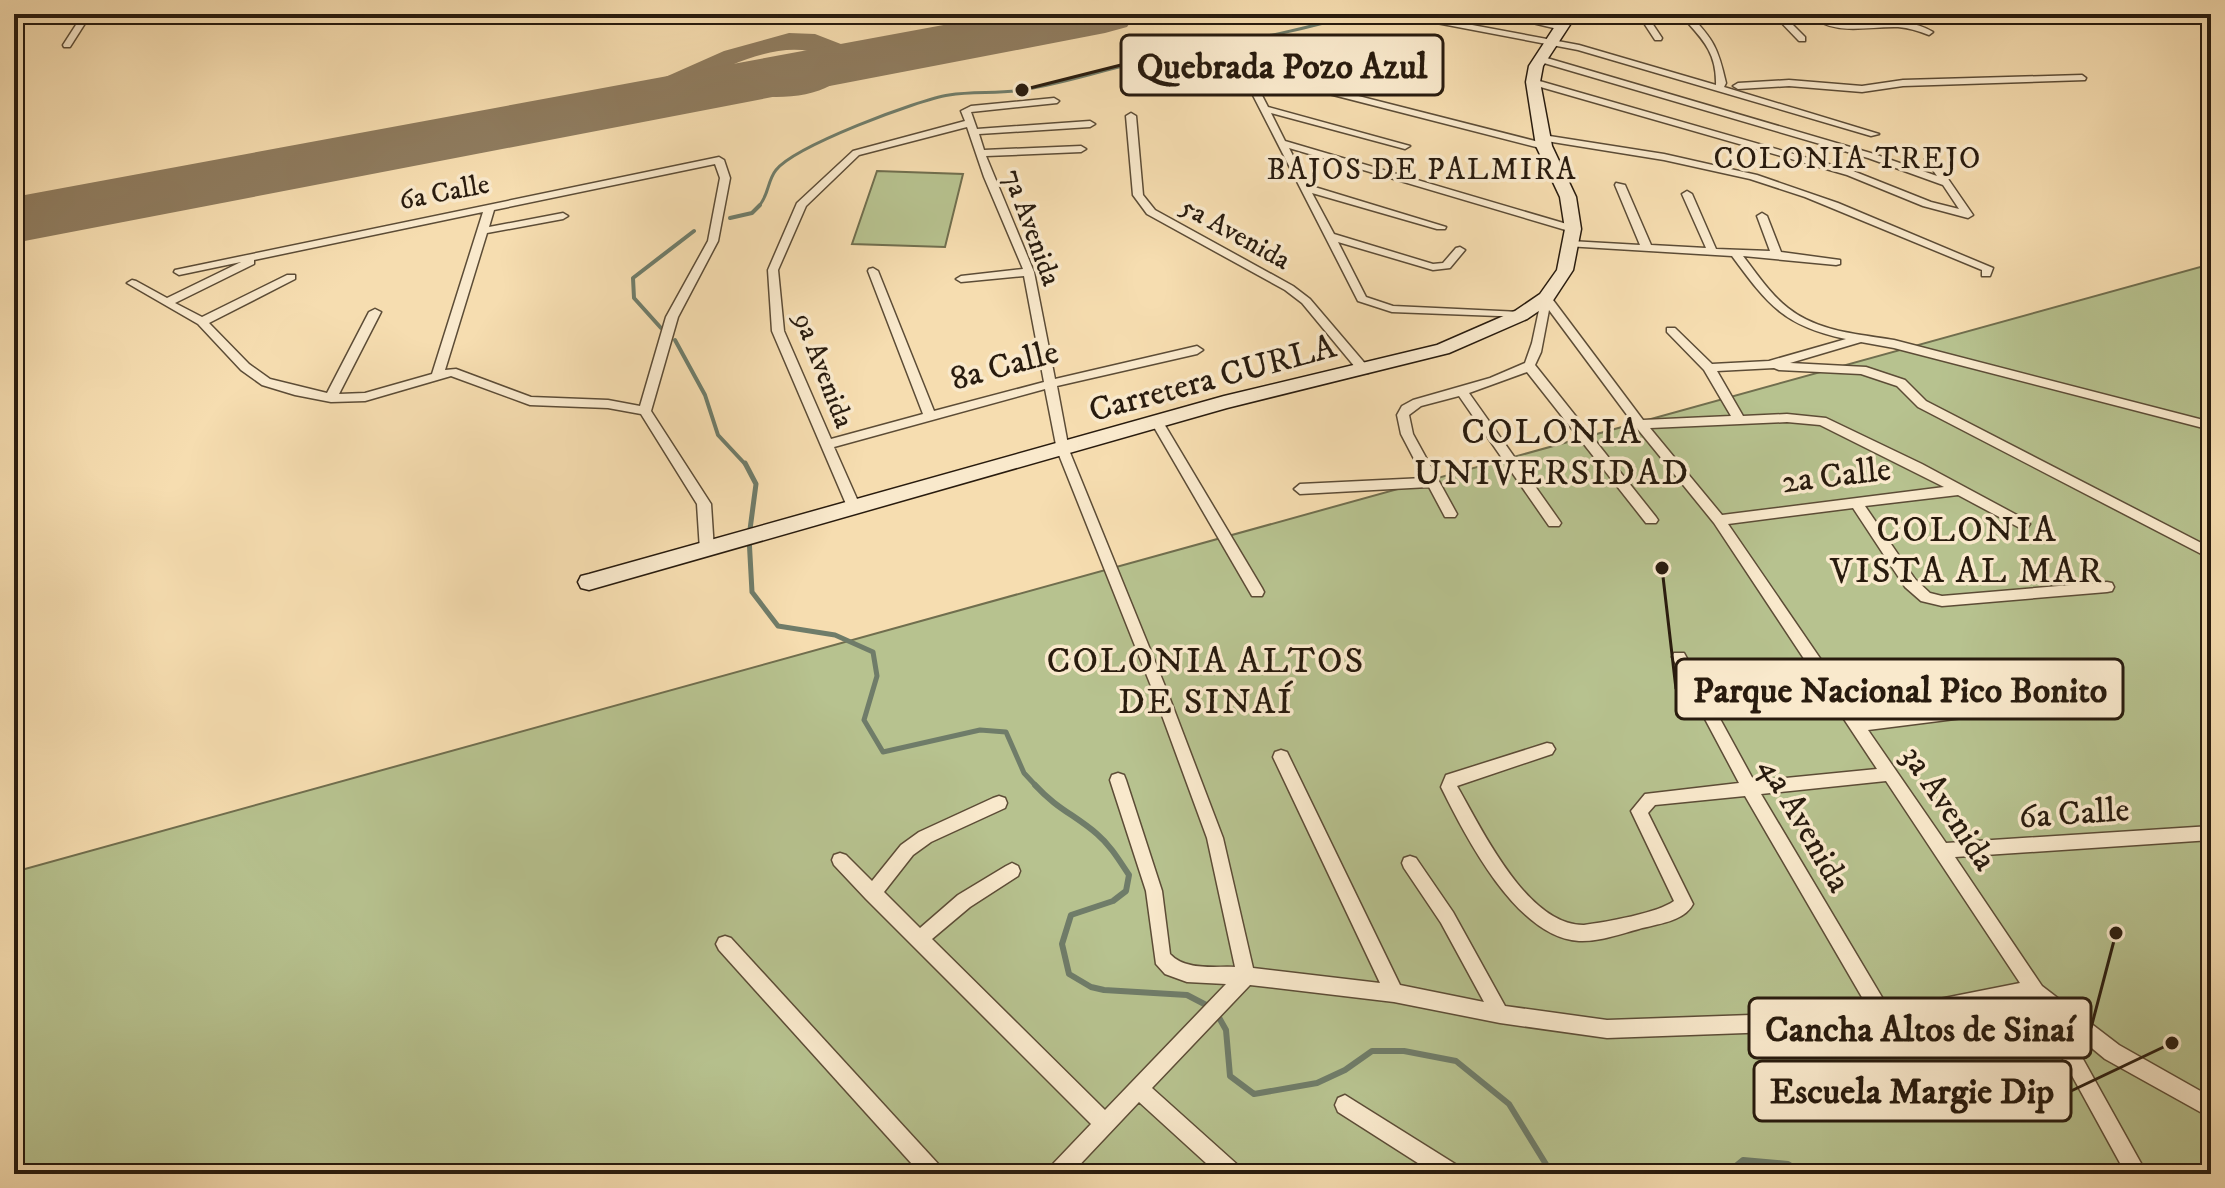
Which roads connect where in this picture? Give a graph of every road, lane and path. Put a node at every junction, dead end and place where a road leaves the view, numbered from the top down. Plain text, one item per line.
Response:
1 (87, 14) edge
2 (1498, 14) edge
3 (1642, 14) edge
4 (1684, 14) edge
5 (1777, 14) edge
6 (1812, 14) edge
7 (1405, 15) edge
8 (1566, 20) edge
9 (1929, 32) dead end
10 (1658, 38) dead end
11 (1802, 39) dead end
12 (1552, 42) junction
13 (67, 45) dead end
14 (1540, 59) junction
15 (1244, 70) junction
16 (1385, 76) dead end
17 (2082, 78) dead end
18 (1533, 82) junction
19 (1721, 85) junction
20 (1054, 101) dead end
21 (1265, 109) junction
22 (1131, 116) dead end
23 (1757, 123) junction
24 (1090, 124) dead end
25 (972, 128) junction
26 (1874, 134) dead end
27 (1544, 142) junction
28 (1749, 142) junction
29 (1282, 143) junction
30 (1405, 146) dead end
31 (1081, 149) dead end
32 (980, 153) junction
33 (1930, 159) dead end
34 (1949, 184) junction
35 (1620, 185) dead end
36 (1304, 187) junction
37 (1687, 194) dead end
38 (489, 209) junction
39 (563, 216) dead end
40 (1762, 216) dead end
41 (1441, 227) dead end
42 (482, 231) junction
43 (1328, 236) junction
44 (1571, 237) junction
45 (1647, 249) junction
46 (1460, 250) dead end
47 (1713, 253) junction
48 (1736, 254) junction
49 (1777, 255) junction
50 (260, 256) junction
51 (1836, 262) dead end
52 (873, 271) dead end
53 (179, 272) dead end
54 (1029, 272) junction
55 (1986, 274) dead end
56 (291, 277) dead end
57 (961, 279) dead end
58 (132, 283) dead end
59 (1546, 298) junction
60 (168, 302) junction
61 (375, 312) dead end
62 (1521, 315) junction
63 (202, 322) junction
64 (1671, 330) dead end
65 (1861, 338) junction
66 (1197, 350) dead end
67 (1770, 365) junction
68 (1529, 366) junction
69 (1709, 368) junction
70 (1364, 370) junction
71 (438, 374) junction
72 (1050, 384) junction
73 (1461, 390) junction
74 (331, 398) junction
75 (645, 411) junction
76 (930, 417) junction
77 (1740, 421) junction
78 (1157, 422) junction
79 (1640, 424) junction
80 (2211, 426) edge
81 (829, 444) junction
82 (1063, 450) junction
83 (1432, 482) junction
84 (1300, 489) dead end
85 (1960, 490) junction
86 (1857, 504) junction
87 (854, 508) junction
88 (1450, 514) dead end
89 (1651, 520) dead end
90 (1719, 520) junction
91 (1554, 523) dead end
92 (2023, 524) dead end
93 (707, 550) junction
94 (2211, 554) edge
95 (589, 582) dead end
96 (2107, 587) dead end
97 (1257, 592) dead end
98 (1679, 657) dead end
99 (2082, 697) dead end
100 (1857, 725) junction
101 (1547, 749) dead end
102 (1281, 757) dead end
103 (1889, 774) junction
104 (1118, 780) dead end
105 (1751, 791) junction
106 (999, 803) dead end
107 (2211, 833) edge
108 (1941, 851) junction
109 (840, 860) dead end
110 (1410, 863) dead end
111 (1012, 871) dead end
112 (872, 894) junction
113 (918, 940) junction
114 (725, 944) dead end
115 (1246, 976) junction
116 (2034, 989) junction
117 (1394, 993) junction
118 (1500, 1014) junction
119 (1885, 1019) junction
120 (1138, 1088) junction
121 (1345, 1105) dead end
122 (2211, 1108) edge
123 (1105, 1124) junction
124 (934, 1174) edge
125 (1057, 1174) edge
126 (1233, 1174) edge
127 (1453, 1174) edge
128 (2137, 1174) edge

1 - 13 street
2 - 8 street
3 - 10 street
4 - 19 street
5 - 11 street
6 - 9 street
7 - 12 street
8 - 12 main road
12 - 14 main road
12 - 19 street
14 - 18 main road
14 - 23 street
15 - 16 street
15 - 21 street
15 - 27 street
17 - 19 street
18 - 27 main road
18 - 28 street
19 - 26 street
20 - 25 street
21 - 29 street
21 - 30 street
22 - 70 street, 5a Avenida
23 - 28 street
23 - 34 street
24 - 25 street
25 - 32 street, 7a Avenida
25 - 81 street, 9a Avenida
27 - 44 main road
27 - 55 street
28 - 34 street
29 - 36 street
29 - 44 street
31 - 32 street
32 - 54 street, 7a Avenida
33 - 34 street
35 - 45 street
36 - 41 street
36 - 43 street
37 - 47 street
38 - 42 street
38 - 50 street, 6a Calle
38 - 75 street, 6a Calle
39 - 42 street
40 - 49 street
42 - 71 street
43 - 46 street
43 - 62 street
44 - 45 street
44 - 59 main road, Carretera CURLA
45 - 47 street
47 - 48 street
48 - 49 street
48 - 65 street
49 - 51 street
50 - 53 street, 6a Calle
50 - 60 street
52 - 76 street
54 - 57 street
54 - 72 street, 7a Avenida
56 - 63 street
58 - 60 street
59 - 62 main road, Carretera CURLA
59 - 68 street
59 - 79 street, 3a Avenida
60 - 63 street
61 - 74 street
62 - 70 main road, Carretera CURLA
63 - 74 street
64 - 69 street
65 - 67 street
65 - 80 street
66 - 72 street, 8a Calle
67 - 69 street
67 - 94 street
68 - 73 street
68 - 89 street
69 - 77 street
70 - 78 main road, Carretera CURLA
71 - 74 street
71 - 75 street
72 - 76 street, 8a Calle
72 - 82 street, 7a Avenida
73 - 83 street
73 - 91 street
75 - 93 street
76 - 81 street, 8a Calle
77 - 79 street
77 - 85 street
78 - 82 main road, Carretera CURLA
78 - 97 street
79 - 90 street, 3a Avenida
81 - 87 street, 9a Avenida
82 - 87 main road, Carretera CURLA
82 - 115 street, 7a Avenida
83 - 84 street
83 - 88 street
85 - 86 street, 2a Calle
85 - 92 street
86 - 90 street, 2a Calle
86 - 96 street
87 - 93 main road, Carretera CURLA
90 - 100 street, 3a Avenida
93 - 95 main road, Carretera CURLA
98 - 105 street, 4a Avenida
99 - 100 street
100 - 103 street, 3a Avenida
101 - 105 street
102 - 117 street
103 - 105 street
103 - 108 street, 3a Avenida
104 - 115 street
105 - 119 street, 4a Avenida
106 - 112 street
107 - 108 street, 6a Calle
108 - 116 street, 3a Avenida
109 - 112 street
110 - 118 street
111 - 113 street
112 - 113 street
113 - 123 street
114 - 124 street
115 - 117 street
115 - 120 street
116 - 119 street
116 - 122 street
116 - 128 street, 3a Avenida
117 - 118 street
118 - 119 street
120 - 123 street
120 - 126 street
121 - 127 street
123 - 125 street

